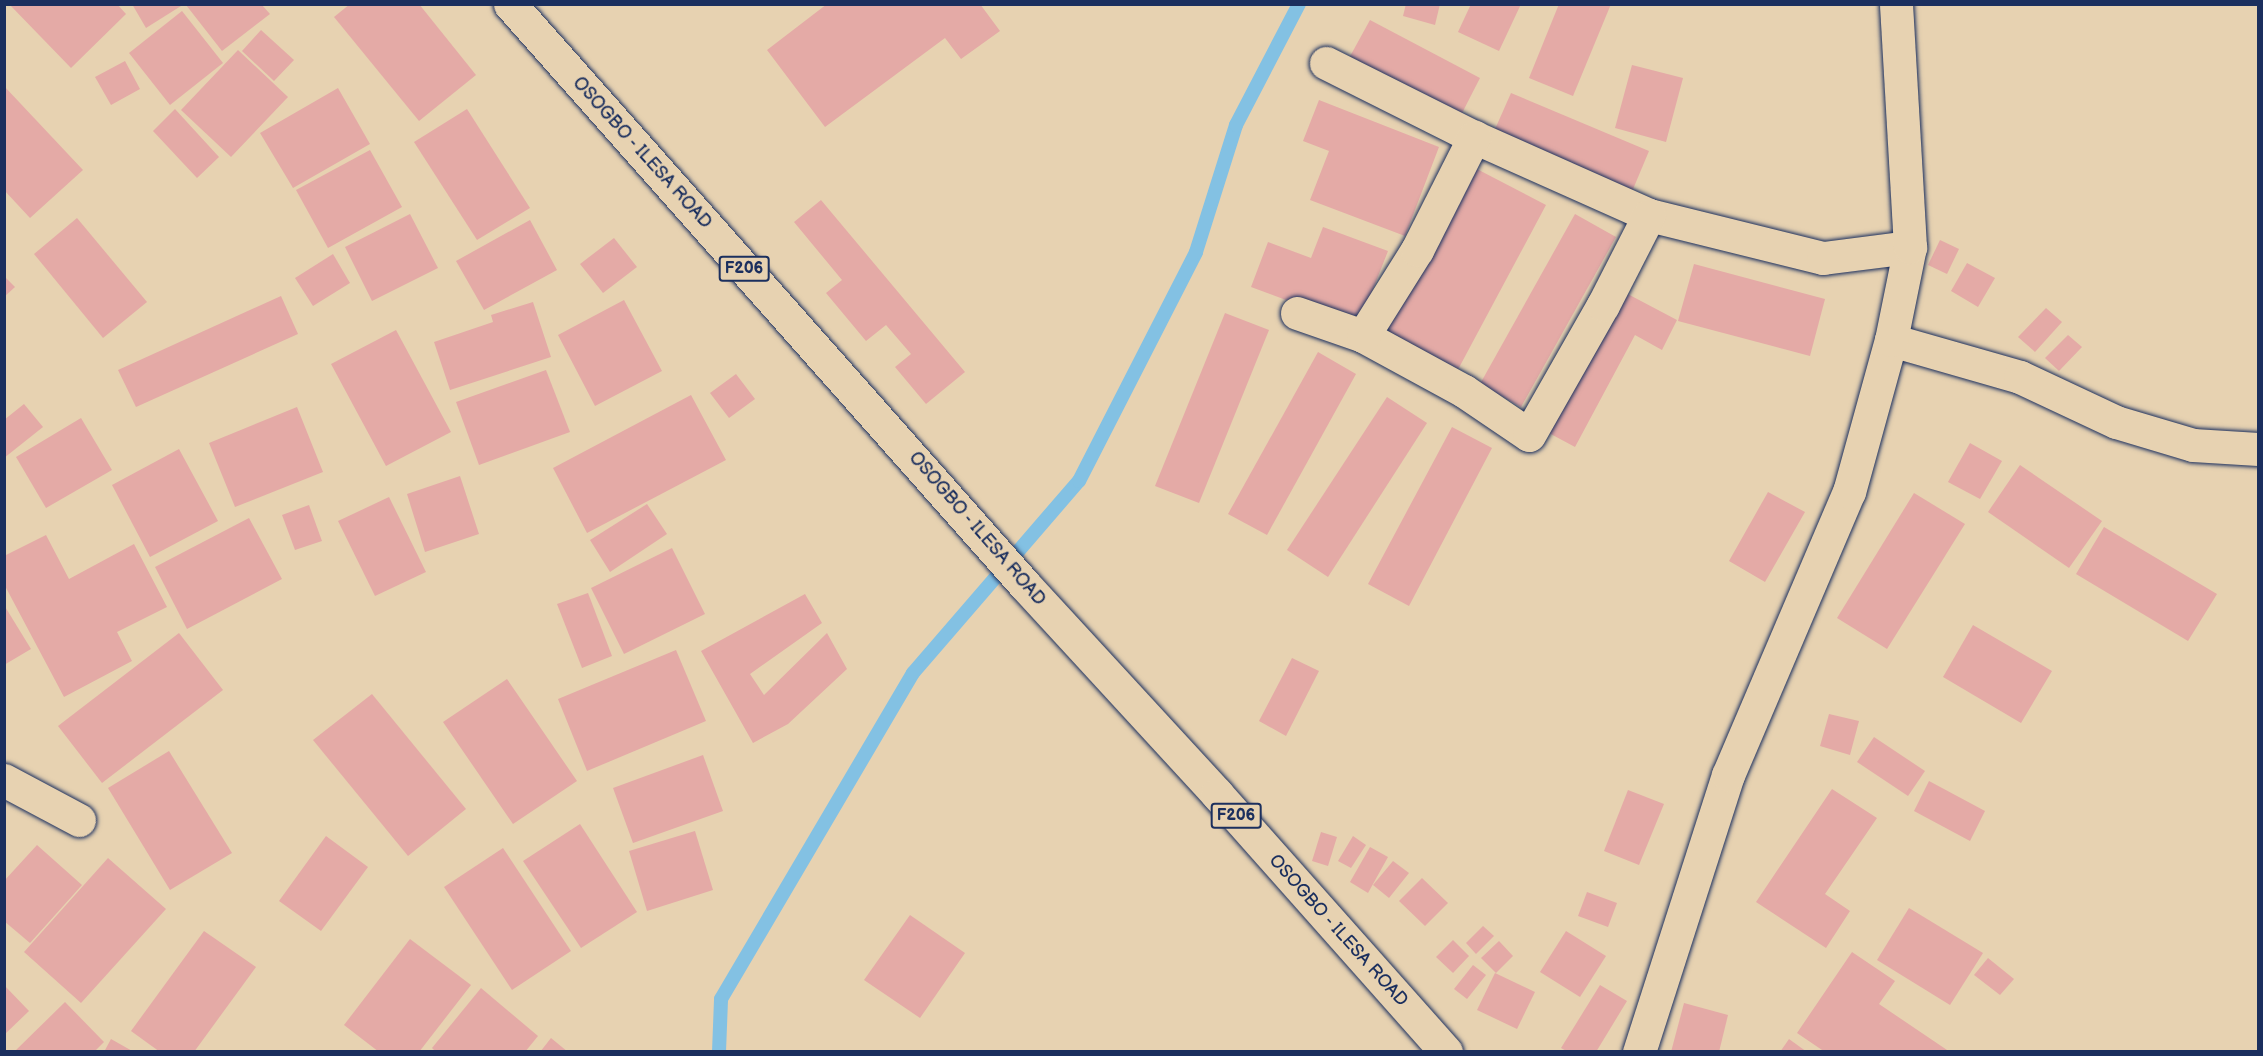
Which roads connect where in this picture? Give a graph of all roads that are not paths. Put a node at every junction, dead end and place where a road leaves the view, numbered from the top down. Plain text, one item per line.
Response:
1 (510, 4) edge
2 (1896, 4) edge
3 (1326, 63) dead end
4 (1474, 137) junction
5 (1649, 215) junction
6 (1910, 247) junction
7 (1297, 313) dead end
8 (1363, 336) junction
9 (1891, 340) junction
10 (2259, 449) edge
11 (4, 780) edge
12 (79, 820) dead end
13 (1446, 1052) edge
14 (1640, 1052) edge

1 - 13 street, OSOGBO - ILESA ROAD / F206
2 - 6 street
3 - 4 street
4 - 5 street
4 - 8 street
5 - 6 street
5 - 8 street
6 - 9 street
7 - 8 street
9 - 10 street
9 - 14 street
11 - 12 street

